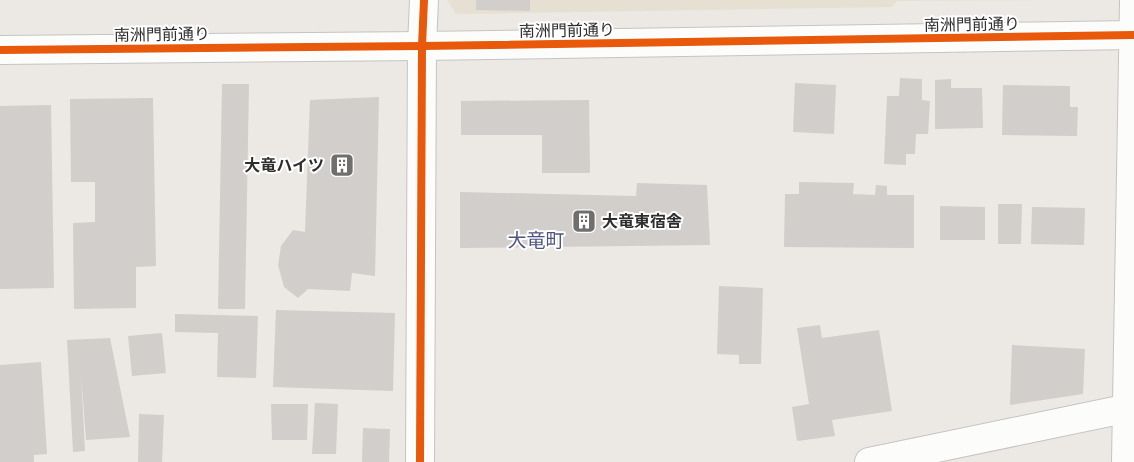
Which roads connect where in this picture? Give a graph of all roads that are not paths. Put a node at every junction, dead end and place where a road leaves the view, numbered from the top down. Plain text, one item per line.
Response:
1 (424, 0) edge
2 (1134, 2) edge
3 (1133, 35) edge
4 (422, 46) junction
5 (0, 50) edge
6 (1130, 408) edge
7 (420, 462) edge
8 (869, 462) edge
9 (1126, 462) edge

1 - 4 street
2 - 3 street
3 - 4 street, 南洲門前通り
3 - 6 street
4 - 5 street, 南洲門前通り
4 - 7 street
6 - 8 street
6 - 9 street

